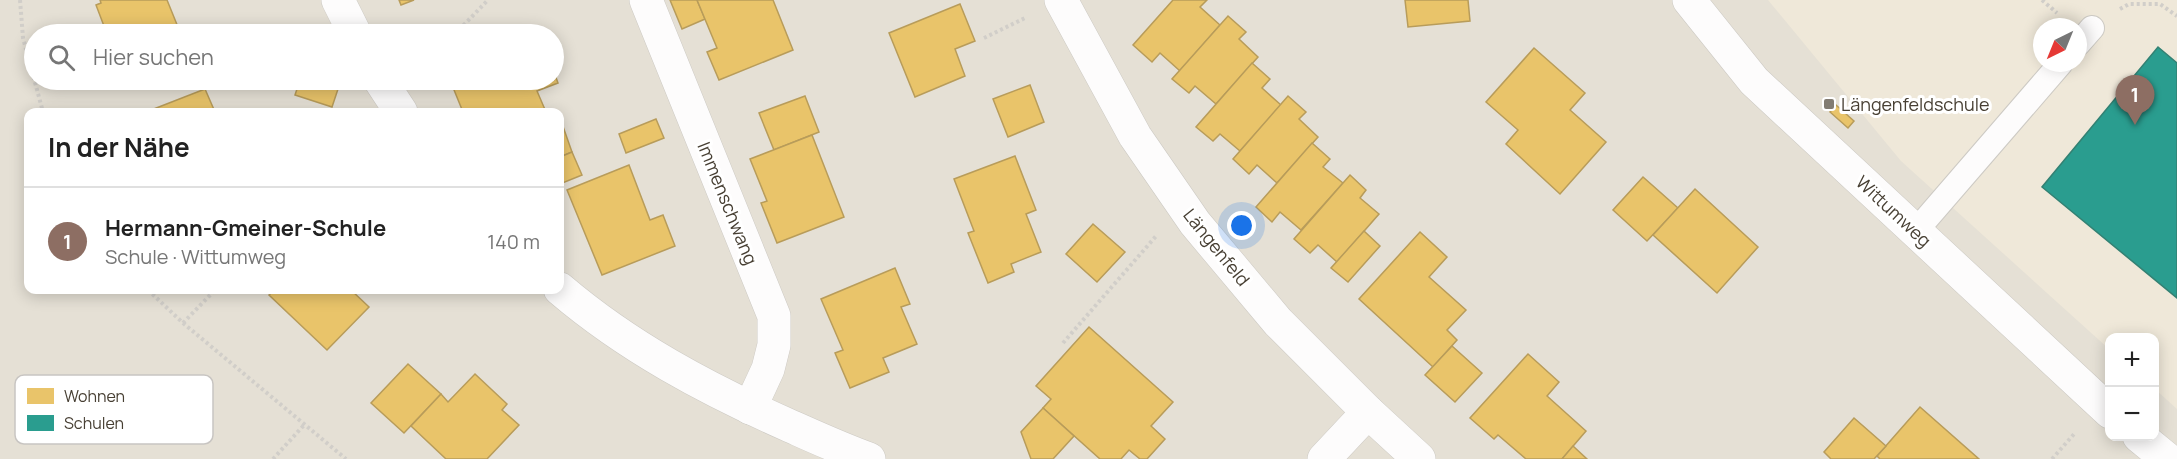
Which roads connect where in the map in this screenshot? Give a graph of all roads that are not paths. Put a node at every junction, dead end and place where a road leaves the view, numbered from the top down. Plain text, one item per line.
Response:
1 (339, 0) edge
2 (646, 0) edge
3 (1061, 0) edge
4 (1689, 0) edge
5 (350, 24) edge
6 (2053, 72) edge
7 (387, 90) edge
8 (398, 108) edge
9 (1915, 232) junction
10 (564, 292) edge
11 (750, 408) junction
12 (2105, 408) edge
13 (1368, 412) junction
14 (2145, 441) edge
15 (869, 459) edge
16 (1324, 459) edge
17 (1419, 459) edge
18 (2167, 459) edge

1 - 5 street
2 - 11 street, Immenschwang
3 - 13 street, Längenfeld
4 - 9 street, Wittumweg
6 - 9 lane
7 - 8 street
9 - 12 street, Wittumweg
10 - 11 street
11 - 15 street
13 - 16 street
13 - 17 street, Längenfeld
14 - 18 street

